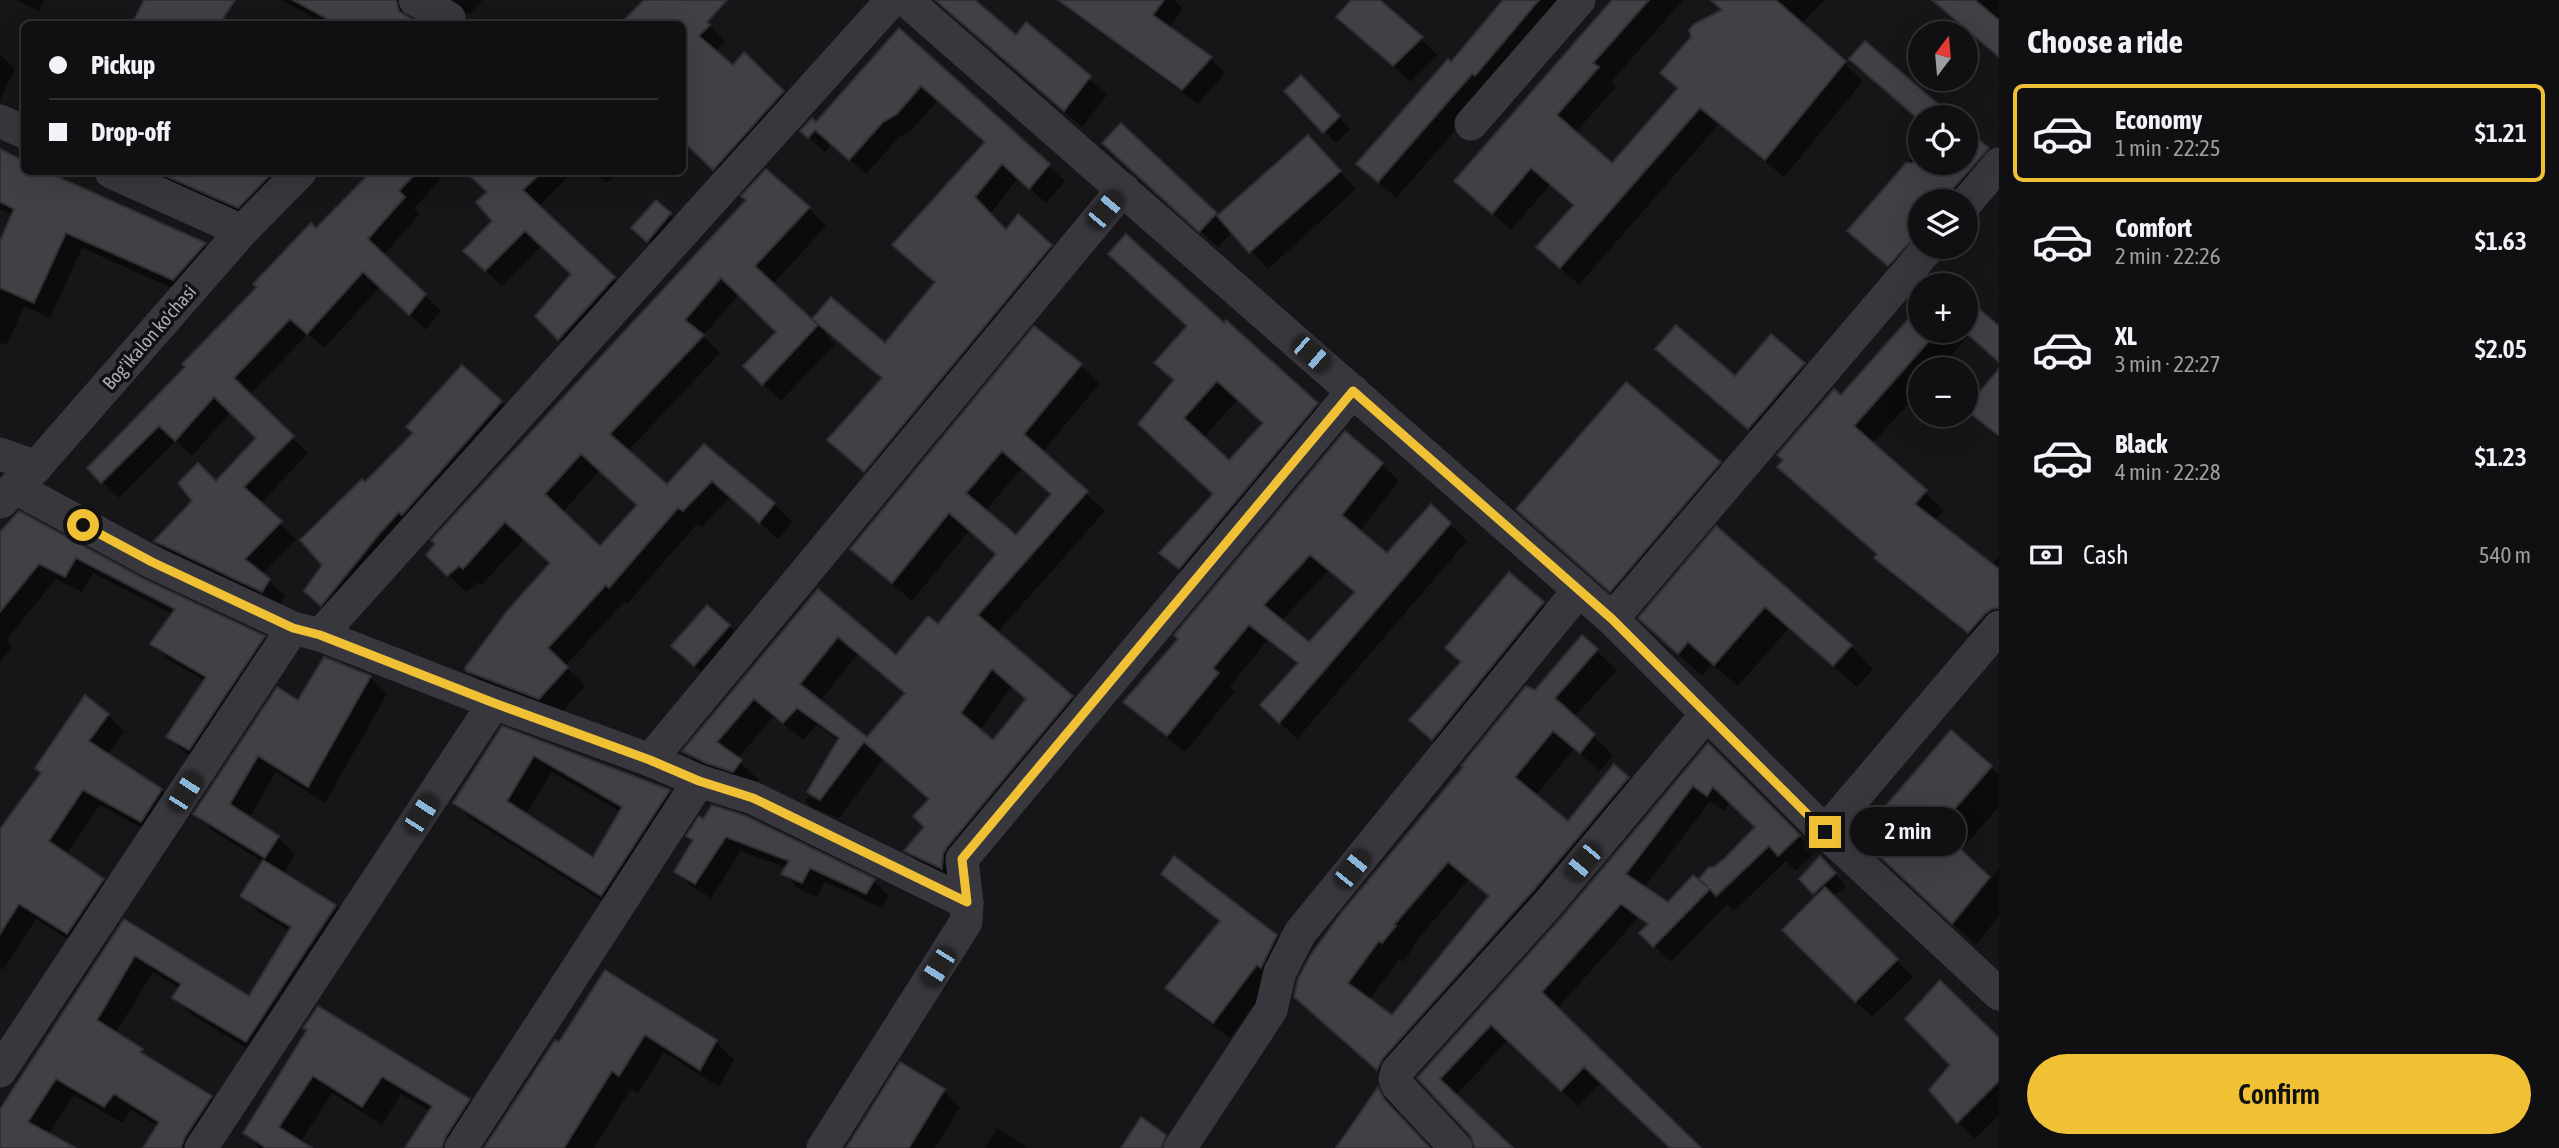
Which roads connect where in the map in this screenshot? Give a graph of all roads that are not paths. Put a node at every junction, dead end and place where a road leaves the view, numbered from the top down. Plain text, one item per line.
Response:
1 (415, 0) edge
2 (892, 0) edge
3 (906, 0) edge
4 (1579, 0) edge
5 (454, 14) edge
6 (0, 121) edge
7 (1471, 124) dead end
8 (21, 131) edge
9 (1999, 164) edge
10 (118, 175) edge
11 (296, 175) edge
12 (1123, 189) junction
13 (1978, 189) edge
14 (242, 231) junction
15 (1919, 259) edge
16 (1353, 391) junction
17 (0, 454) edge
18 (17, 486) edge
19 (1579, 590) junction
20 (1612, 619) junction
21 (1999, 628) edge
22 (306, 631) junction
23 (494, 703) junction
24 (1706, 715) junction
25 (650, 760) junction
26 (699, 781) junction
27 (1825, 832) junction
28 (967, 902) junction
29 (1999, 994) edge
30 (0, 1071) edge
31 (201, 1148) edge
32 (461, 1148) edge
33 (823, 1148) edge
34 (1180, 1148) edge
35 (1455, 1148) edge

1 - 5 street
2 - 22 street
3 - 12 street
4 - 7 street
6 - 8 street
9 - 13 street
10 - 14 street
11 - 14 street, Bog'ikalon ko'chasi
12 - 16 street
12 - 25 street
14 - 18 street, Bog'ikalon ko'chasi
15 - 20 street
16 - 19 street
16 - 28 street
17 - 18 street
18 - 22 street
19 - 20 street
19 - 34 street
20 - 24 street
21 - 27 street
22 - 23 street
22 - 30 street
23 - 25 street
23 - 31 street
24 - 27 street
24 - 35 street
25 - 26 street
26 - 28 street
26 - 32 street
27 - 29 street
28 - 33 street

